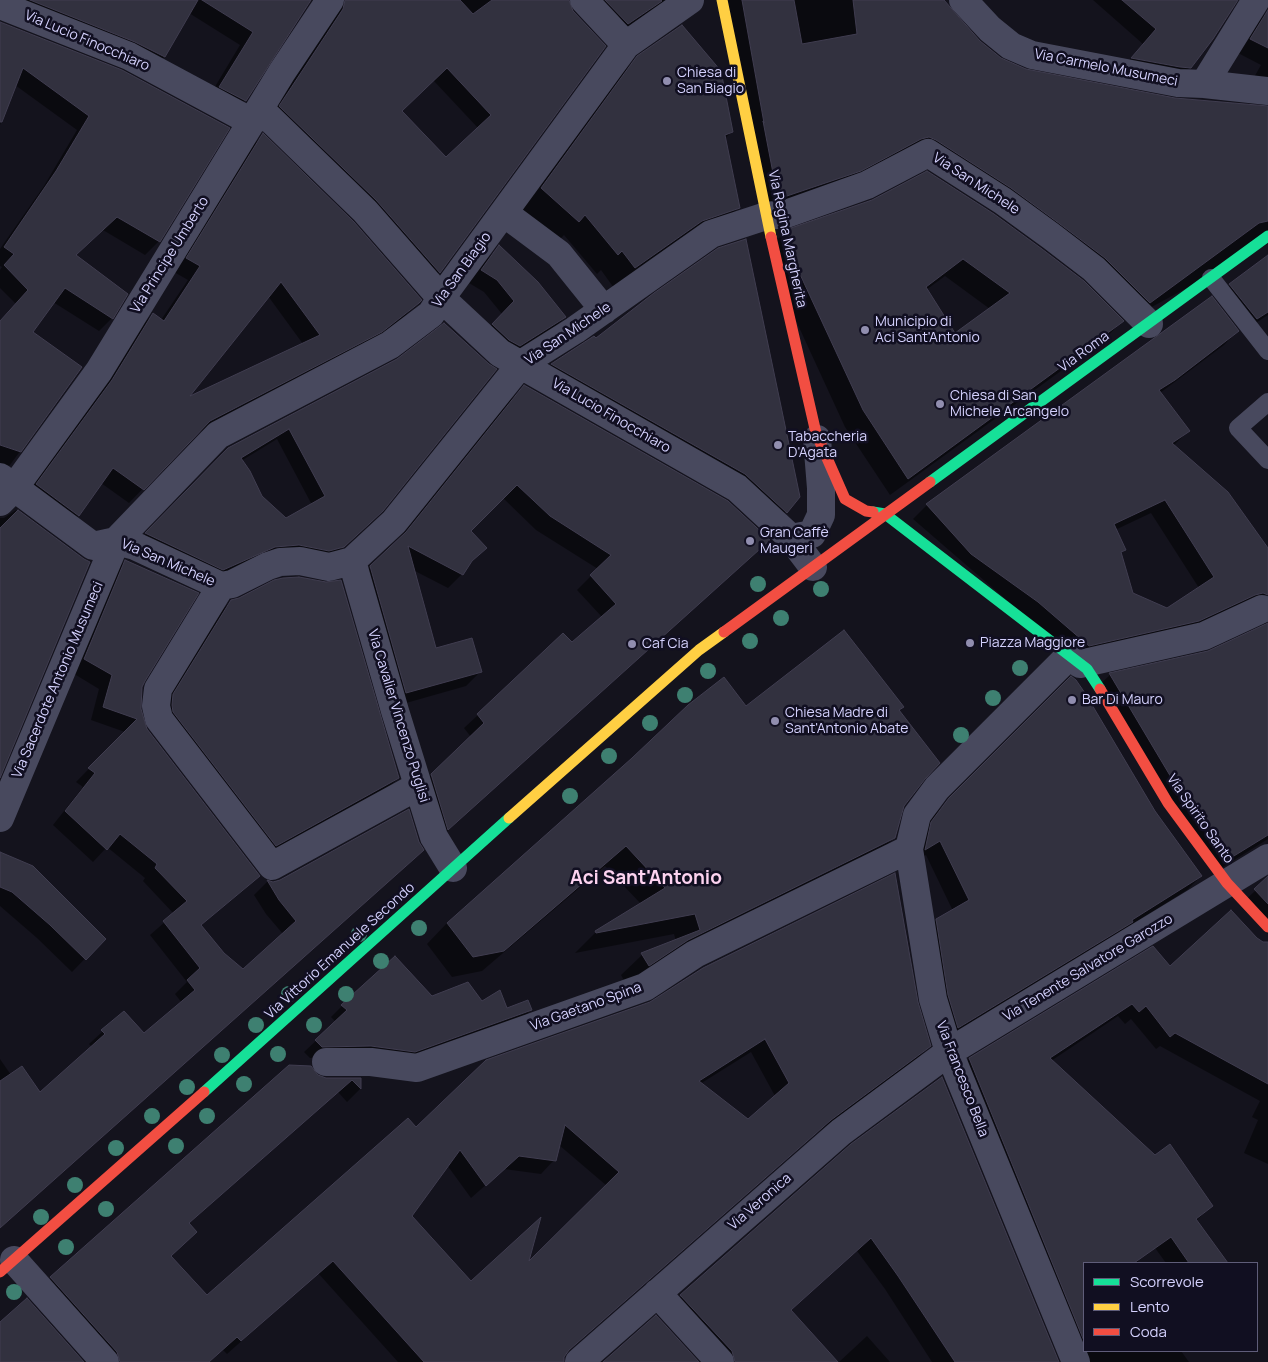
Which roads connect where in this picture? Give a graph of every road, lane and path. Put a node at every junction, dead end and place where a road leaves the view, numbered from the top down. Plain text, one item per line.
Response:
1 (330, 0) edge
2 (584, 0) edge
3 (690, 0) edge
4 (722, 0) edge
5 (963, 0) edge
6 (1256, 0) edge
7 (0, 5) edge
8 (626, 45) junction
9 (1204, 84) junction
10 (1268, 91) edge
11 (256, 116) junction
12 (504, 213) junction
13 (766, 216) junction
14 (1268, 236) edge
15 (1211, 278) junction
16 (441, 298) junction
17 (604, 310) junction
18 (1149, 324) junction
19 (1268, 352) edge
20 (521, 364) junction
21 (1268, 402) edge
22 (816, 432) junction
23 (1268, 460) edge
24 (5, 489) edge
25 (885, 514) junction
26 (784, 532) junction
27 (116, 541) junction
28 (352, 561) junction
29 (813, 567) junction
30 (221, 586) junction
31 (1262, 609) dead end
32 (1079, 663) junction
33 (418, 786) junction
34 (0, 818) edge
35 (909, 849) junction
36 (1268, 858) edge
37 (453, 868) junction
38 (1227, 883) junction
39 (1268, 927) edge
40 (949, 1052) junction
41 (326, 1062) dead end
42 (7, 1266) edge
43 (657, 1292) junction
44 (105, 1362) edge
45 (579, 1362) edge
46 (720, 1362) edge
47 (1076, 1362) edge

1 - 11 street, Via Principe Umberto
2 - 8 street
3 - 8 street, Via San Biagio
4 - 13 street, Via Regina Margherita
5 - 9 street, Via Carmelo Musumeci
6 - 9 street
7 - 11 street, Via Lucio Finocchiaro
8 - 12 street, Via San Biagio
9 - 10 street, Via Carmelo Musumeci
11 - 16 street, Via Lucio Finocchiaro
11 - 24 street, Via Principe Umberto
12 - 16 street, Via San Biagio
12 - 17 street
13 - 17 street, Via San Michele
13 - 18 street, Via San Michele
13 - 22 street, Via Regina Margherita
14 - 15 street, Via Roma
15 - 18 street, Via Roma
15 - 19 lane
16 - 20 street, Via Lucio Finocchiaro
16 - 27 street, Via San Biagio
17 - 20 street, Via San Michele
18 - 25 street, Via Roma
20 - 26 street, Via Lucio Finocchiaro
20 - 28 street, Via San Michele
21 - 23 lane
22 - 25 street, Via Regina Margherita
22 - 26 street
24 - 27 street, Via San Michele
25 - 29 street, Via Roma
25 - 32 street, Via Spirito Santo
26 - 29 street, Via Lucio Finocchiaro
27 - 30 street, Via San Michele
27 - 34 street, Via Sacerdote Antonio Musumeci
28 - 30 street, Via San Michele
28 - 33 street, Via Cavalier Vincenzo Puglisi
29 - 37 street, Via Vittorio Emanuele Secondo
30 - 33 street
31 - 32 street
32 - 35 street, Via Francesco Bella
32 - 38 street, Via Spirito Santo
33 - 37 street, Via Cavalier Vincenzo Puglisi
35 - 40 street, Via Francesco Bella
35 - 41 street, Via Gaetano Spina
36 - 38 street, Via Tenente Salvatore Garozzo
37 - 42 street, Via Vittorio Emanuele Secondo
38 - 39 street, Via Spirito Santo
38 - 40 street, Via Tenente Salvatore Garozzo
40 - 43 street, Via Veronica
40 - 47 street, Via Francesco Bella
42 - 44 street
43 - 45 street, Via Veronica
43 - 46 street

